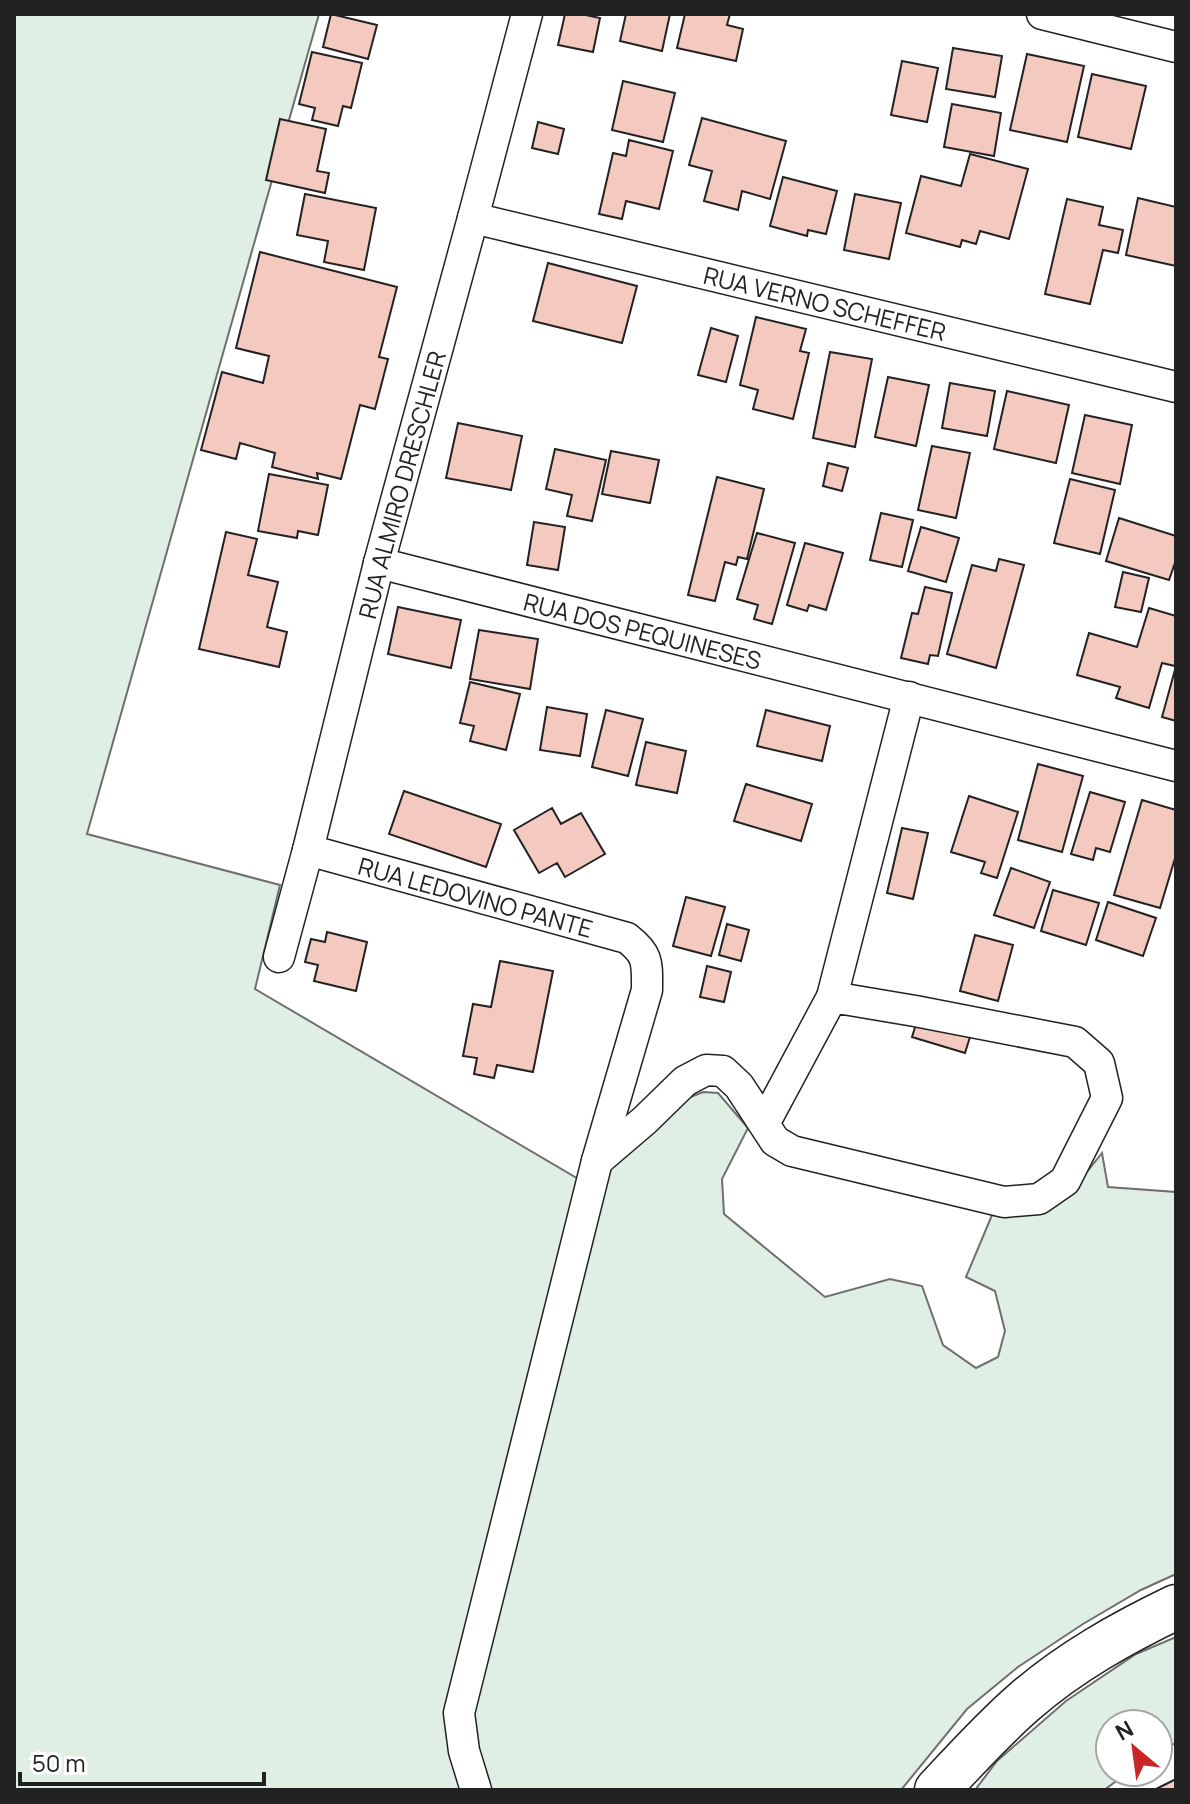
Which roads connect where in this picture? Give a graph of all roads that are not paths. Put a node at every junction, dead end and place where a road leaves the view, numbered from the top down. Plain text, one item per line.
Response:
1 (527, 14) edge
2 (1042, 14) edge
3 (1176, 47) edge
4 (473, 218) junction
5 (1176, 387) edge
6 (379, 563) junction
7 (909, 697) junction
8 (1176, 766) edge
9 (308, 850) junction
10 (279, 957) dead end
11 (832, 997) junction
12 (764, 1124) junction
13 (597, 1161) junction
14 (1176, 1607) edge
15 (476, 1790) edge
16 (937, 1790) edge

1 - 4 street, RUA ALMIRO DRESCHLER
2 - 3 street
4 - 5 street, RUA VERNO SCHEFFER
4 - 6 street, RUA ALMIRO DRESCHLER
6 - 7 street, RUA DOS PEQUINESES
6 - 9 street, RUA ALMIRO DRESCHLER
7 - 8 street, RUA DOS PEQUINESES
7 - 11 street
9 - 10 street, RUA ALMIRO DRESCHLER
9 - 13 street, RUA LEDOVINO PANTE
11 - 12 street
11 - 12 street
12 - 13 street
13 - 15 street
14 - 16 main road

